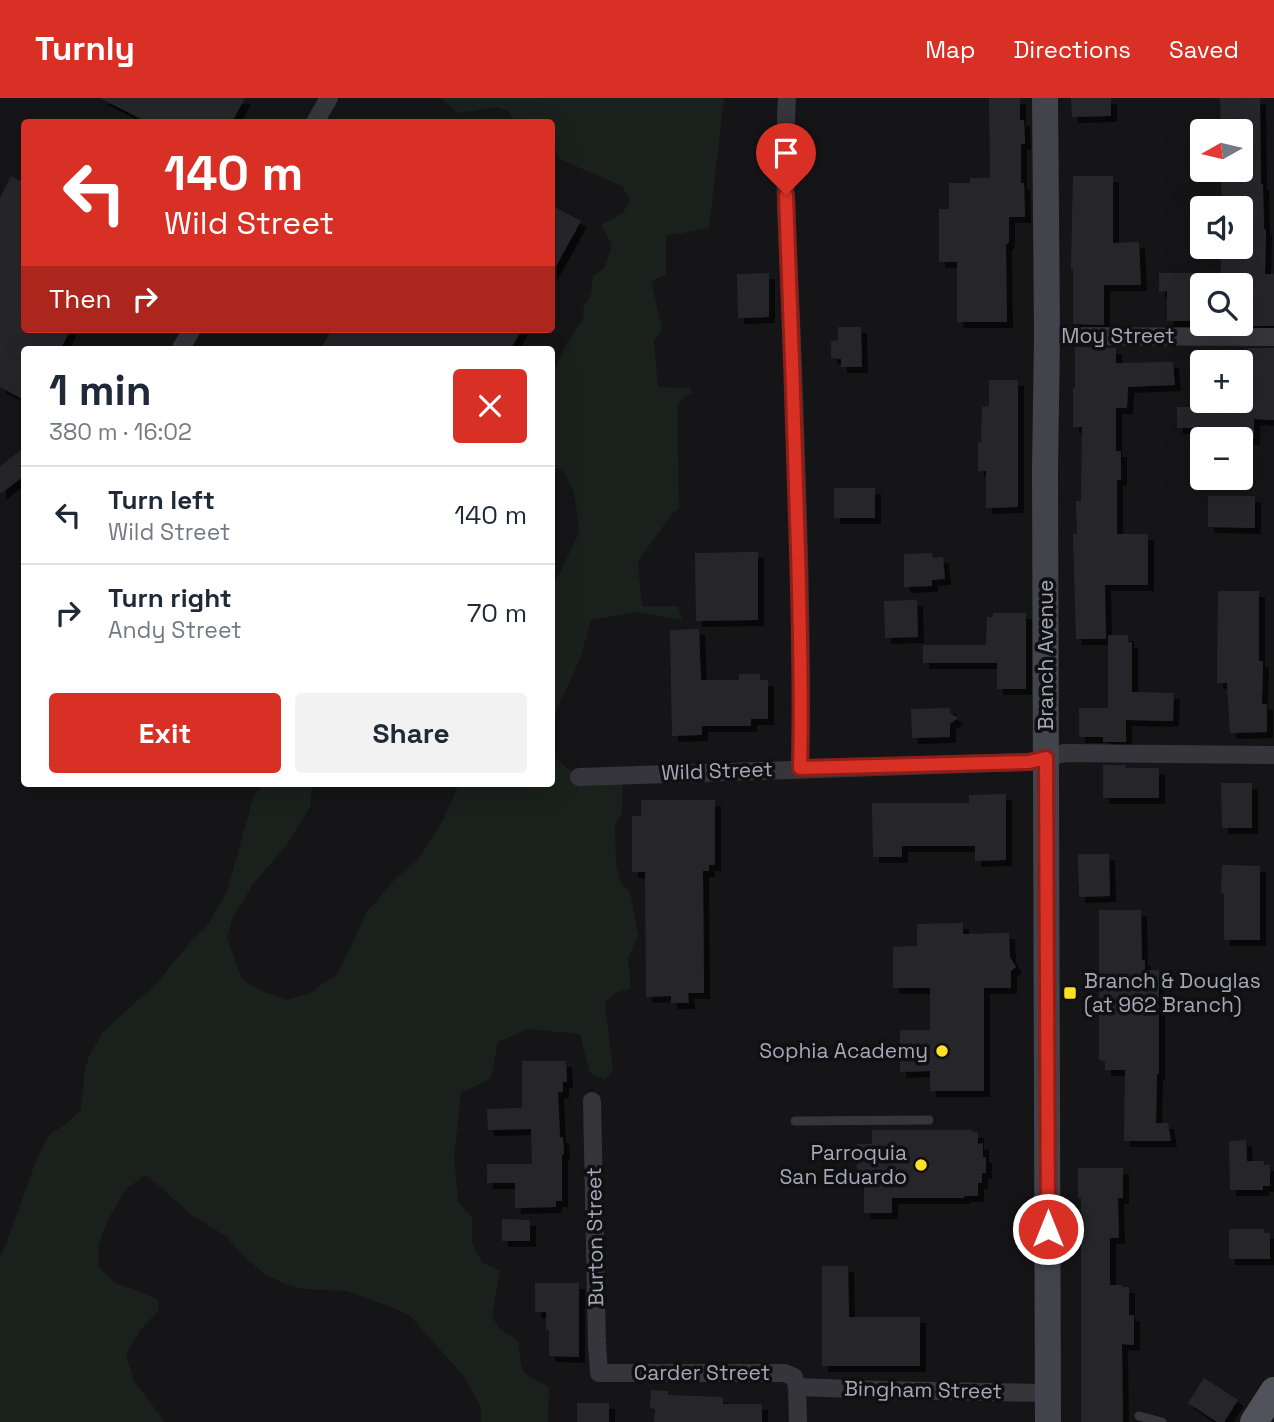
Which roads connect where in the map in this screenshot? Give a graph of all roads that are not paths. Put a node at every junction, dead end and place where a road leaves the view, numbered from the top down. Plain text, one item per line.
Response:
1 (329, 98) edge
2 (787, 98) edge
3 (1045, 98) edge
4 (317, 119) edge
5 (1047, 336) junction
6 (1274, 337) edge
7 (1274, 755) edge
8 (1046, 758) junction
9 (800, 768) junction
10 (579, 777) dead end
11 (592, 1101) dead end
12 (929, 1120) dead end
13 (795, 1121) dead end
14 (599, 1373) joint
15 (797, 1387) junction
16 (1274, 1391) edge
17 (1048, 1393) junction
18 (1139, 1416) dead end
19 (798, 1422) edge
20 (1048, 1422) edge
21 (1162, 1422) edge
22 (1254, 1422) edge

1 - 4 street
2 - 9 street
3 - 5 main road, Branch Avenue
5 - 6 street, Moy Street
5 - 8 main road, Branch Avenue
7 - 8 street, Wild Street
8 - 9 street, Wild Street
8 - 17 main road, Branch Avenue
9 - 10 street, Wild Street
11 - 14 street, Burton Street
12 - 13 lane
14 - 15 street, Carder Street
15 - 17 street, Bingham Street
15 - 19 street
16 - 22 main road
17 - 20 main road, Branch Avenue
18 - 21 lane

